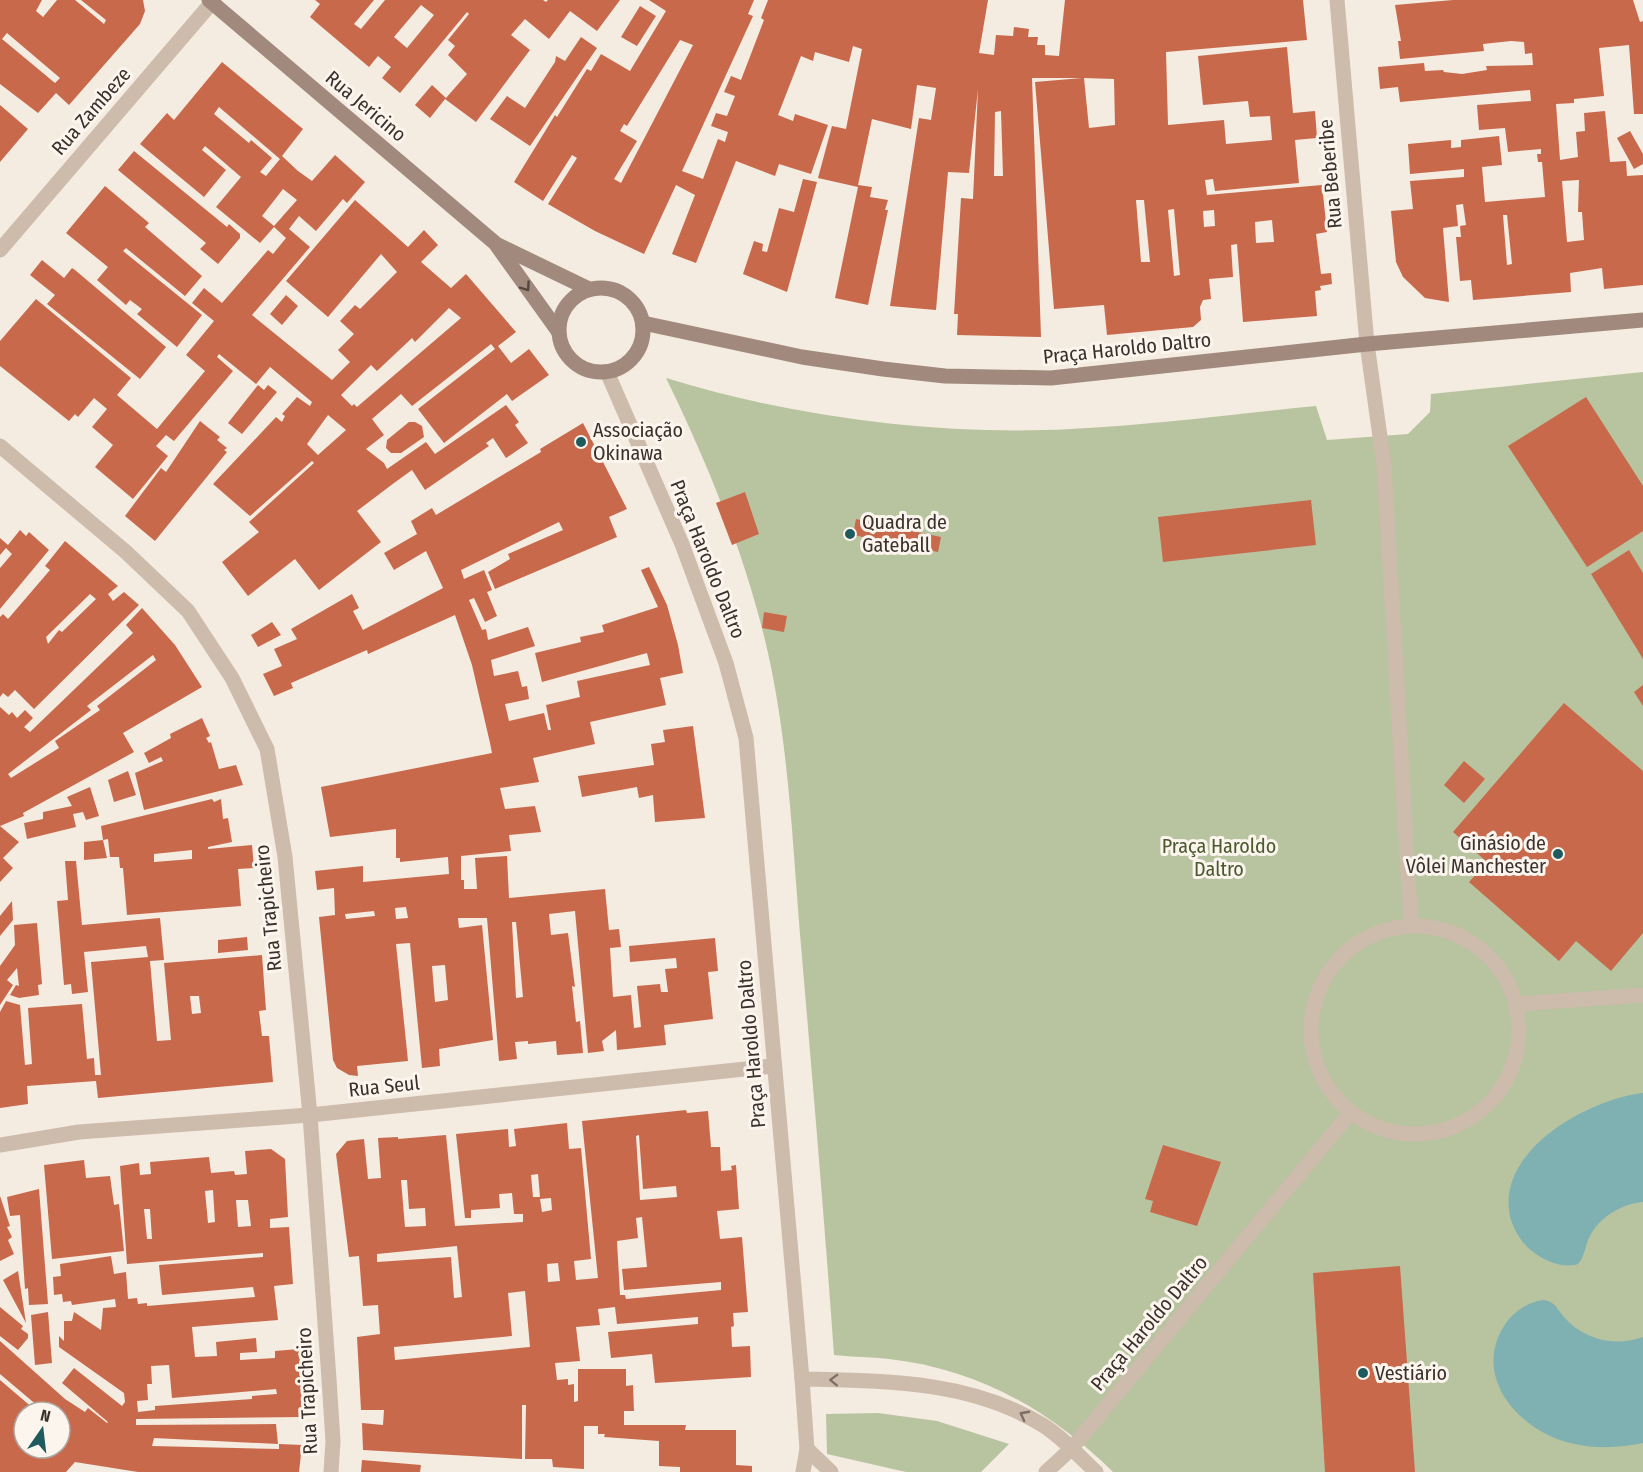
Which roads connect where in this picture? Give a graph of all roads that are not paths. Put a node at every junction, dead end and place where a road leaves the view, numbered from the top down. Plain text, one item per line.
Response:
1 (1337, 0) edge
2 (212, 1) edge
3 (495, 243) junction
4 (0, 250) edge
5 (589, 289) junction
6 (1643, 320) edge
7 (643, 323) junction
8 (558, 331) junction
9 (1367, 344) junction
10 (607, 372) junction
11 (0, 446) edge
12 (1411, 925) junction
13 (1643, 994) edge
14 (1516, 1004) junction
15 (773, 1066) junction
16 (1351, 1112) junction
17 (310, 1115) junction
18 (0, 1145) edge
19 (802, 1378) junction
20 (807, 1449) junction
21 (1071, 1449) junction
22 (332, 1472) edge
23 (804, 1472) edge
24 (831, 1472) edge
25 (1046, 1472) edge
26 (1096, 1472) edge

1 - 9 street, Rua Beberibe
2 - 3 street, Rua Jericino
2 - 4 street, Rua Zambeze
3 - 5 street, Rua Jericino
3 -> 8 street, Rua Jericino
5 - 7 street
5 - 8 street
6 - 9 street, Praça Haroldo Daltro
7 - 9 street, Praça Haroldo Daltro
7 - 10 street
8 - 10 street
9 - 12 street
10 - 15 street, Praça Haroldo Daltro
11 - 17 street, Rua Trapicheiro
12 - 14 street
12 - 16 street
13 - 14 street
14 - 16 street
15 - 17 street, Rua Seul
15 - 19 street, Praça Haroldo Daltro
16 - 21 street, Praça Haroldo Daltro
17 - 18 street, Rua Seul
17 - 22 street, Rua Trapicheiro
19 - 20 street, Praça Haroldo Daltro
21 -> 19 street
20 - 23 street, Praça Haroldo Daltro
20 - 24 street
21 - 25 street, Praça Haroldo Daltro
21 - 26 street

